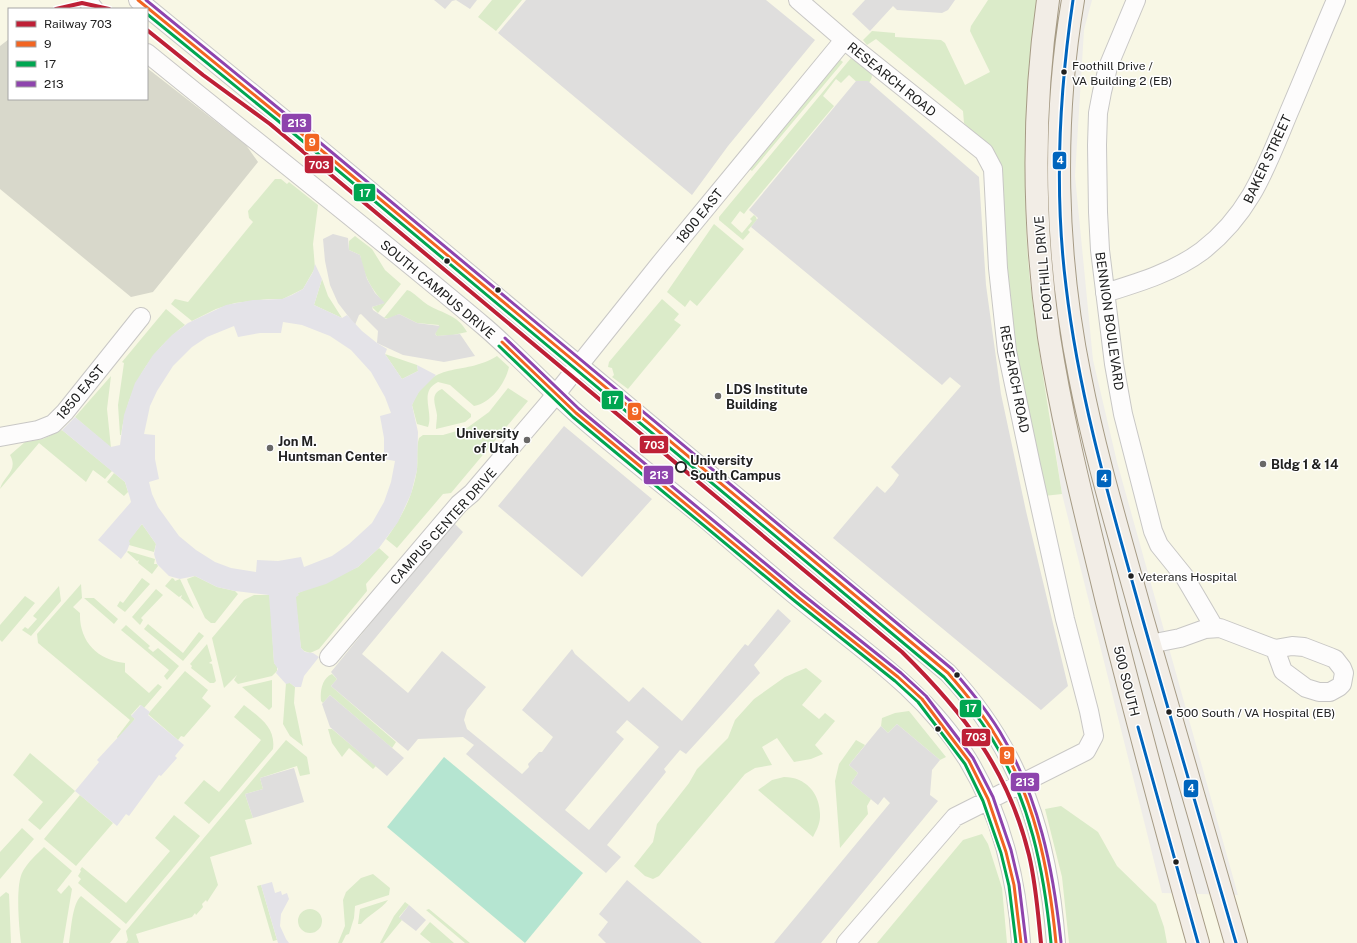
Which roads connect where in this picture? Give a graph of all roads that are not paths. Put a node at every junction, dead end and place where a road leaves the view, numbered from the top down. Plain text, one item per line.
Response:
1 (87, 0) edge
2 (138, 0) edge
3 (798, 0) edge
4 (1048, 0) edge
5 (1073, 0) edge
6 (1136, 0) edge
7 (1336, 0) edge
8 (93, 8) edge
9 (148, 8) edge
10 (148, 8) edge
11 (844, 40) junction
12 (148, 54) edge
13 (1105, 294) junction
14 (141, 317) dead end
15 (580, 366) junction
16 (556, 394) junction
17 (0, 437) edge
18 (1090, 533) joint
19 (1214, 627) junction
20 (1116, 637) junction
21 (1150, 644) junction
22 (1275, 649) dead end
23 (329, 657) dead end
24 (1015, 786) junction
25 (988, 799) junction
26 (846, 943) edge
27 (1021, 943) edge
28 (1056, 943) edge
29 (1198, 943) edge
30 (1236, 943) edge

1 - 8 street
2 - 10 street
3 - 11 street, RESEARCH ROAD
4 - 18 main road, FOOTHILL DRIVE
5 - 21 main road, FOOTHILL DRIVE
6 - 13 street, BENNION BOULEVARD
7 - 13 street, BAKER STREET
9 - 15 street
11 - 15 street, 1800 EAST
11 - 24 street, RESEARCH ROAD
12 - 16 street, SOUTH CAMPUS DRIVE
13 - 19 street, BENNION BOULEVARD
14 - 17 street, 1850 EAST
15 - 16 street, 1800 EAST
15 - 24 street
16 - 23 street, CAMPUS CENTER DRIVE
16 - 25 street, SOUTH CAMPUS DRIVE
18 - 20 main road, 500 SOUTH
19 - 21 street
19 - 22 street
20 - 21 main road
20 - 29 main road, 500 SOUTH
21 - 30 main road
24 - 25 street
24 - 28 street
25 - 26 street
25 - 27 street, SOUTH CAMPUS DRIVE

